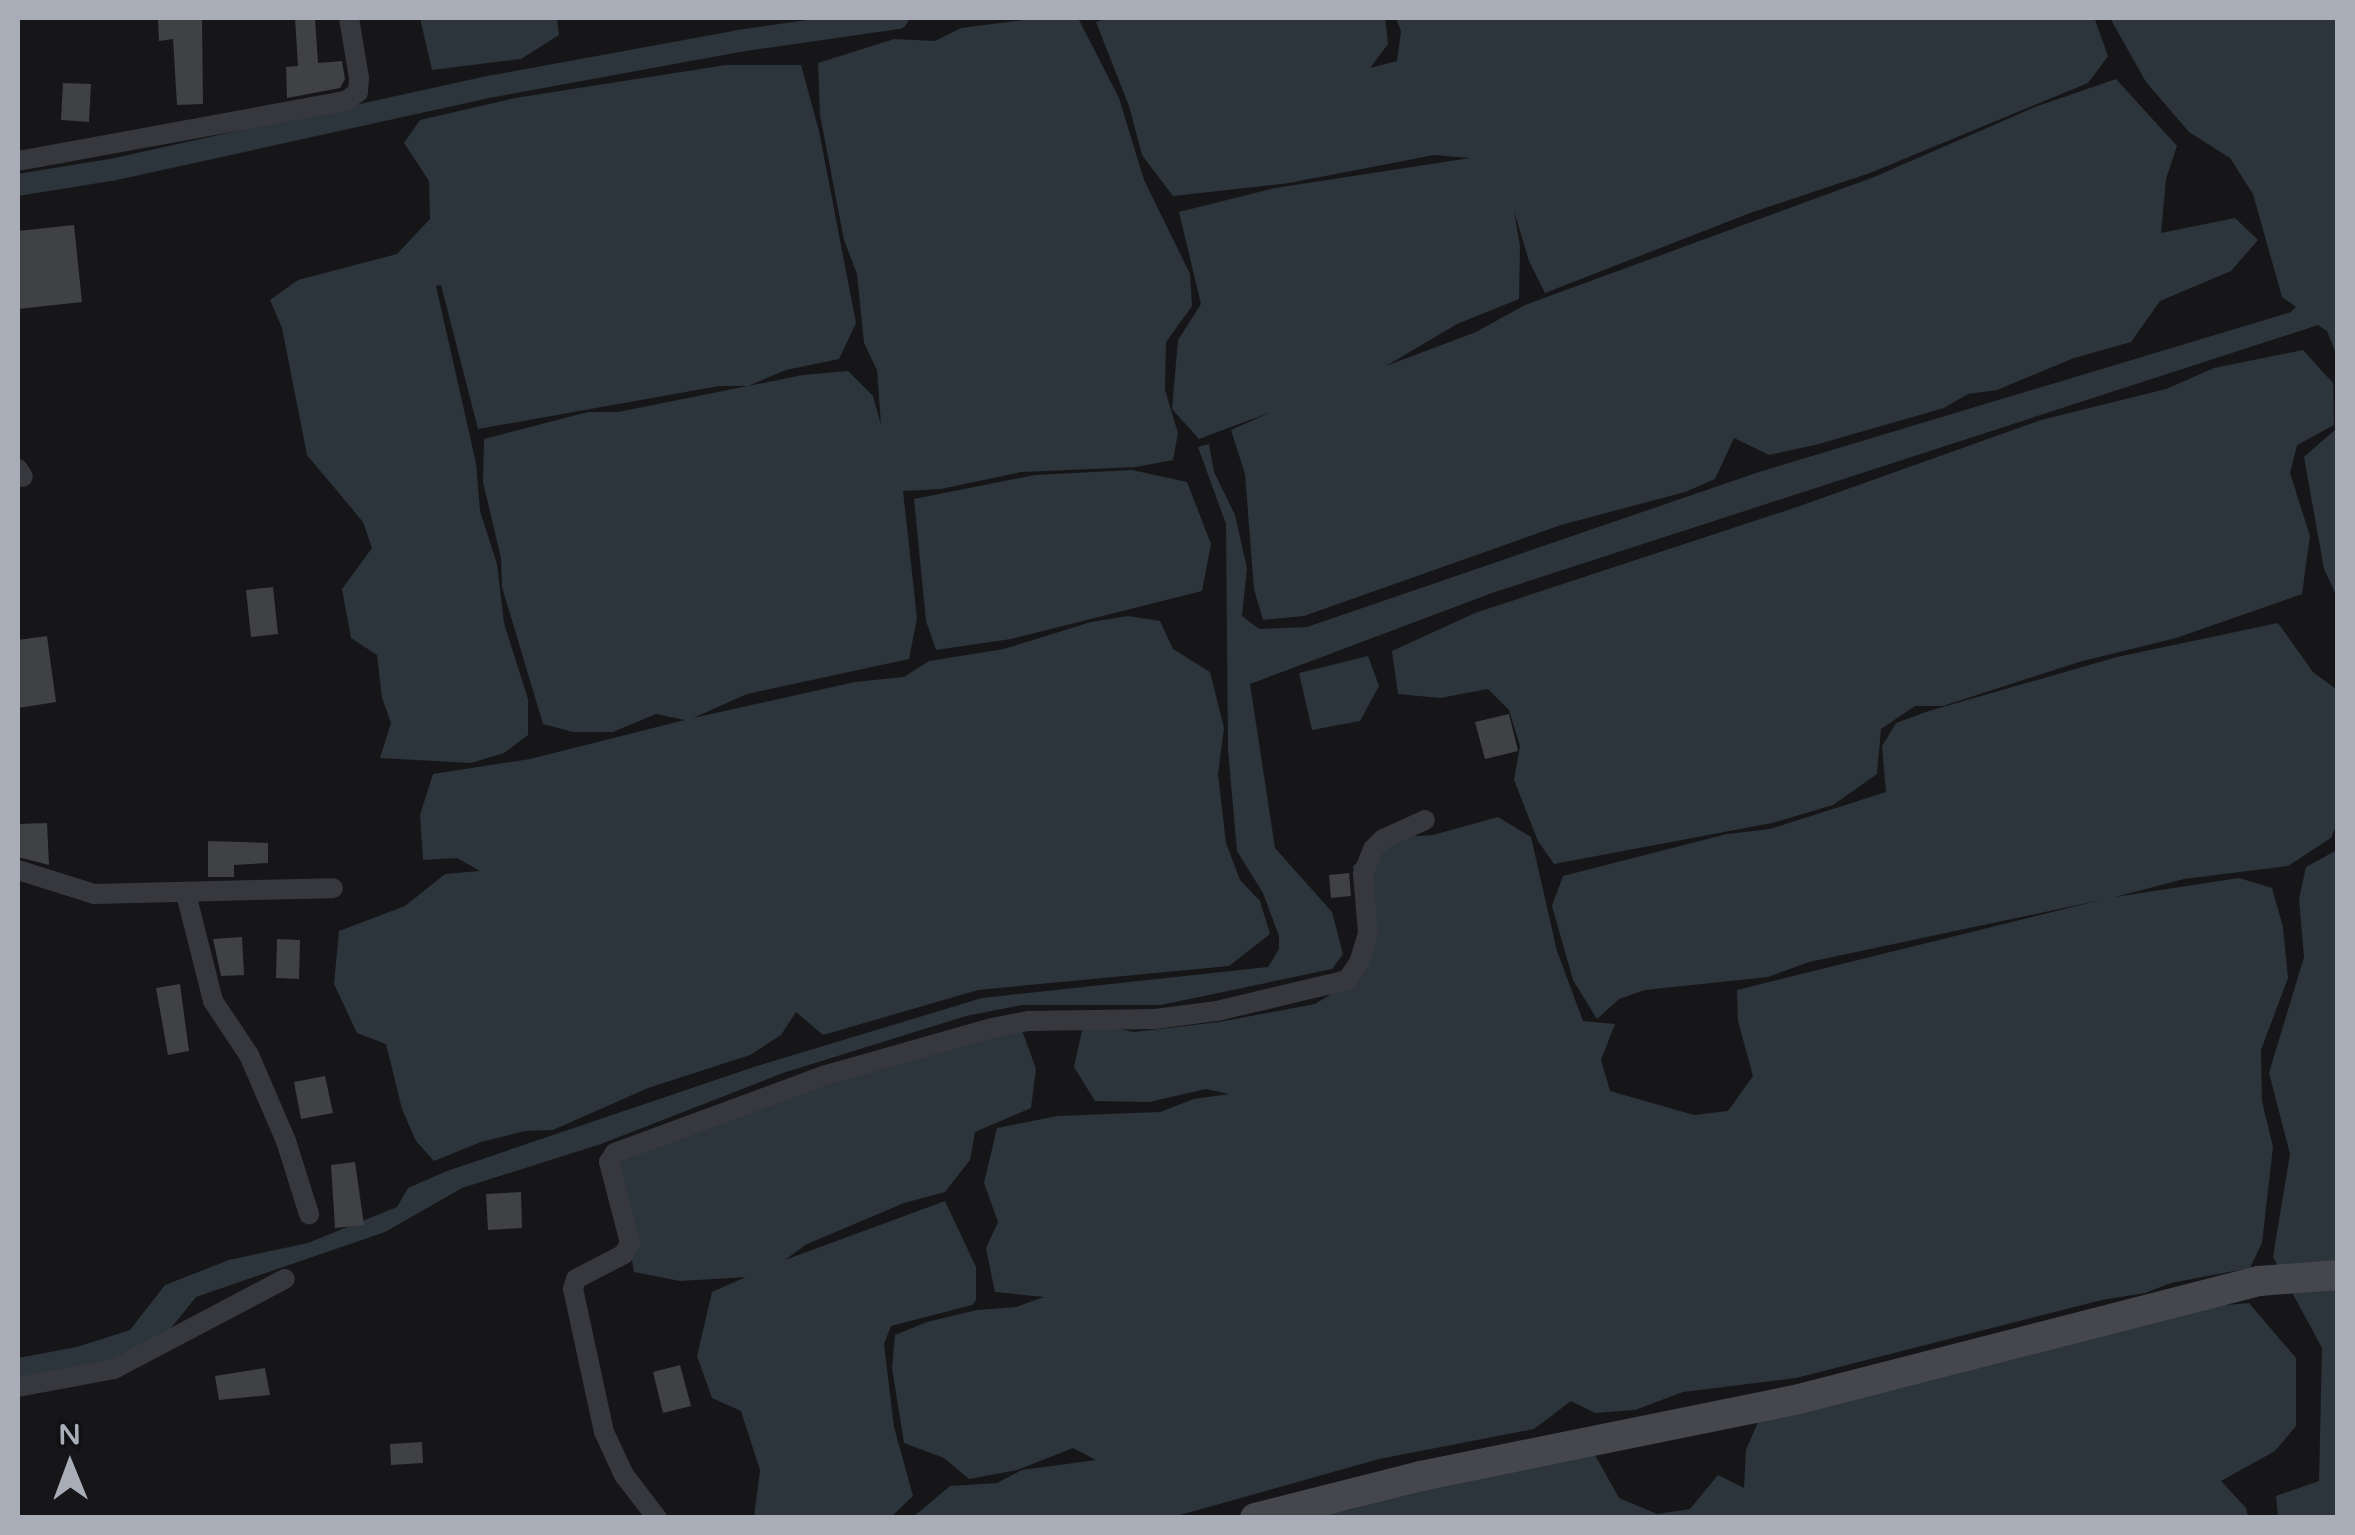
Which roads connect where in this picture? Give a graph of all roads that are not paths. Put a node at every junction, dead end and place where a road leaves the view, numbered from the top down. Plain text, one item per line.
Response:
1 (349, 18) edge
2 (18, 162) edge
3 (1425, 820) dead end
4 (18, 870) edge
5 (334, 888) dead end
6 (186, 894) junction
7 (309, 1214) dead end
8 (2338, 1275) edge
9 (284, 1279) dead end
10 (18, 1387) edge
11 (657, 1518) edge
12 (1256, 1518) edge

1 - 2 street
3 - 11 street
4 - 6 street
5 - 6 street
6 - 7 street
8 - 12 street
9 - 10 street

